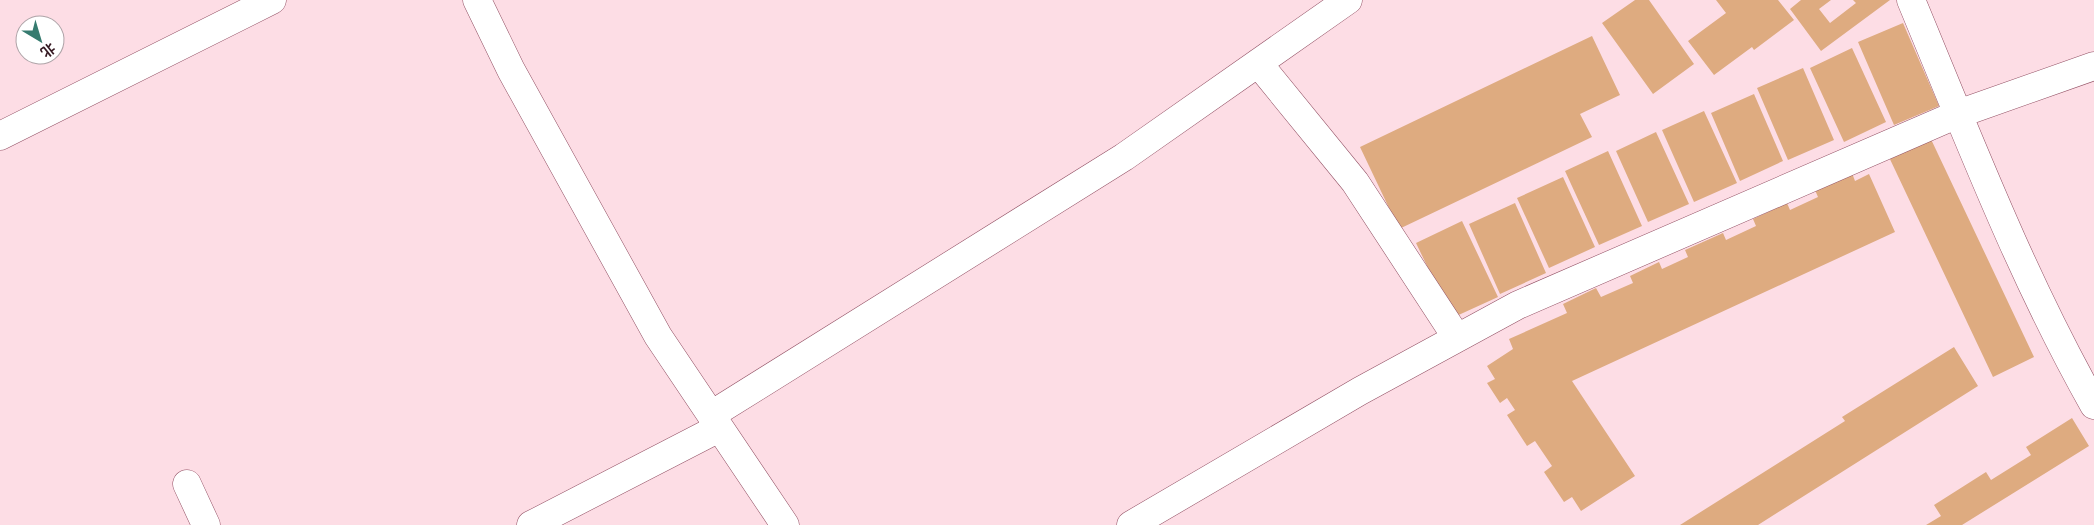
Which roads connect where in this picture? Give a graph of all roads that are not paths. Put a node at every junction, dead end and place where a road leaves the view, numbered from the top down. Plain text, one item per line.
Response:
1 (272, 0) edge
2 (477, 0) edge
3 (1348, 0) edge
4 (1911, 0) edge
5 (1258, 64) junction
6 (2094, 66) edge
7 (1958, 114) junction
8 (0, 136) edge
9 (1457, 338) junction
10 (2094, 405) edge
11 (715, 422) junction
12 (187, 484) dead end
13 (206, 525) edge
14 (531, 525) edge
15 (785, 525) edge
16 (1130, 525) edge

1 - 8 street
2 - 11 street
3 - 5 street
4 - 7 street
5 - 9 street
5 - 11 street
6 - 7 street
7 - 9 street
7 - 10 street
9 - 16 street
11 - 14 street
11 - 15 street
12 - 13 street

